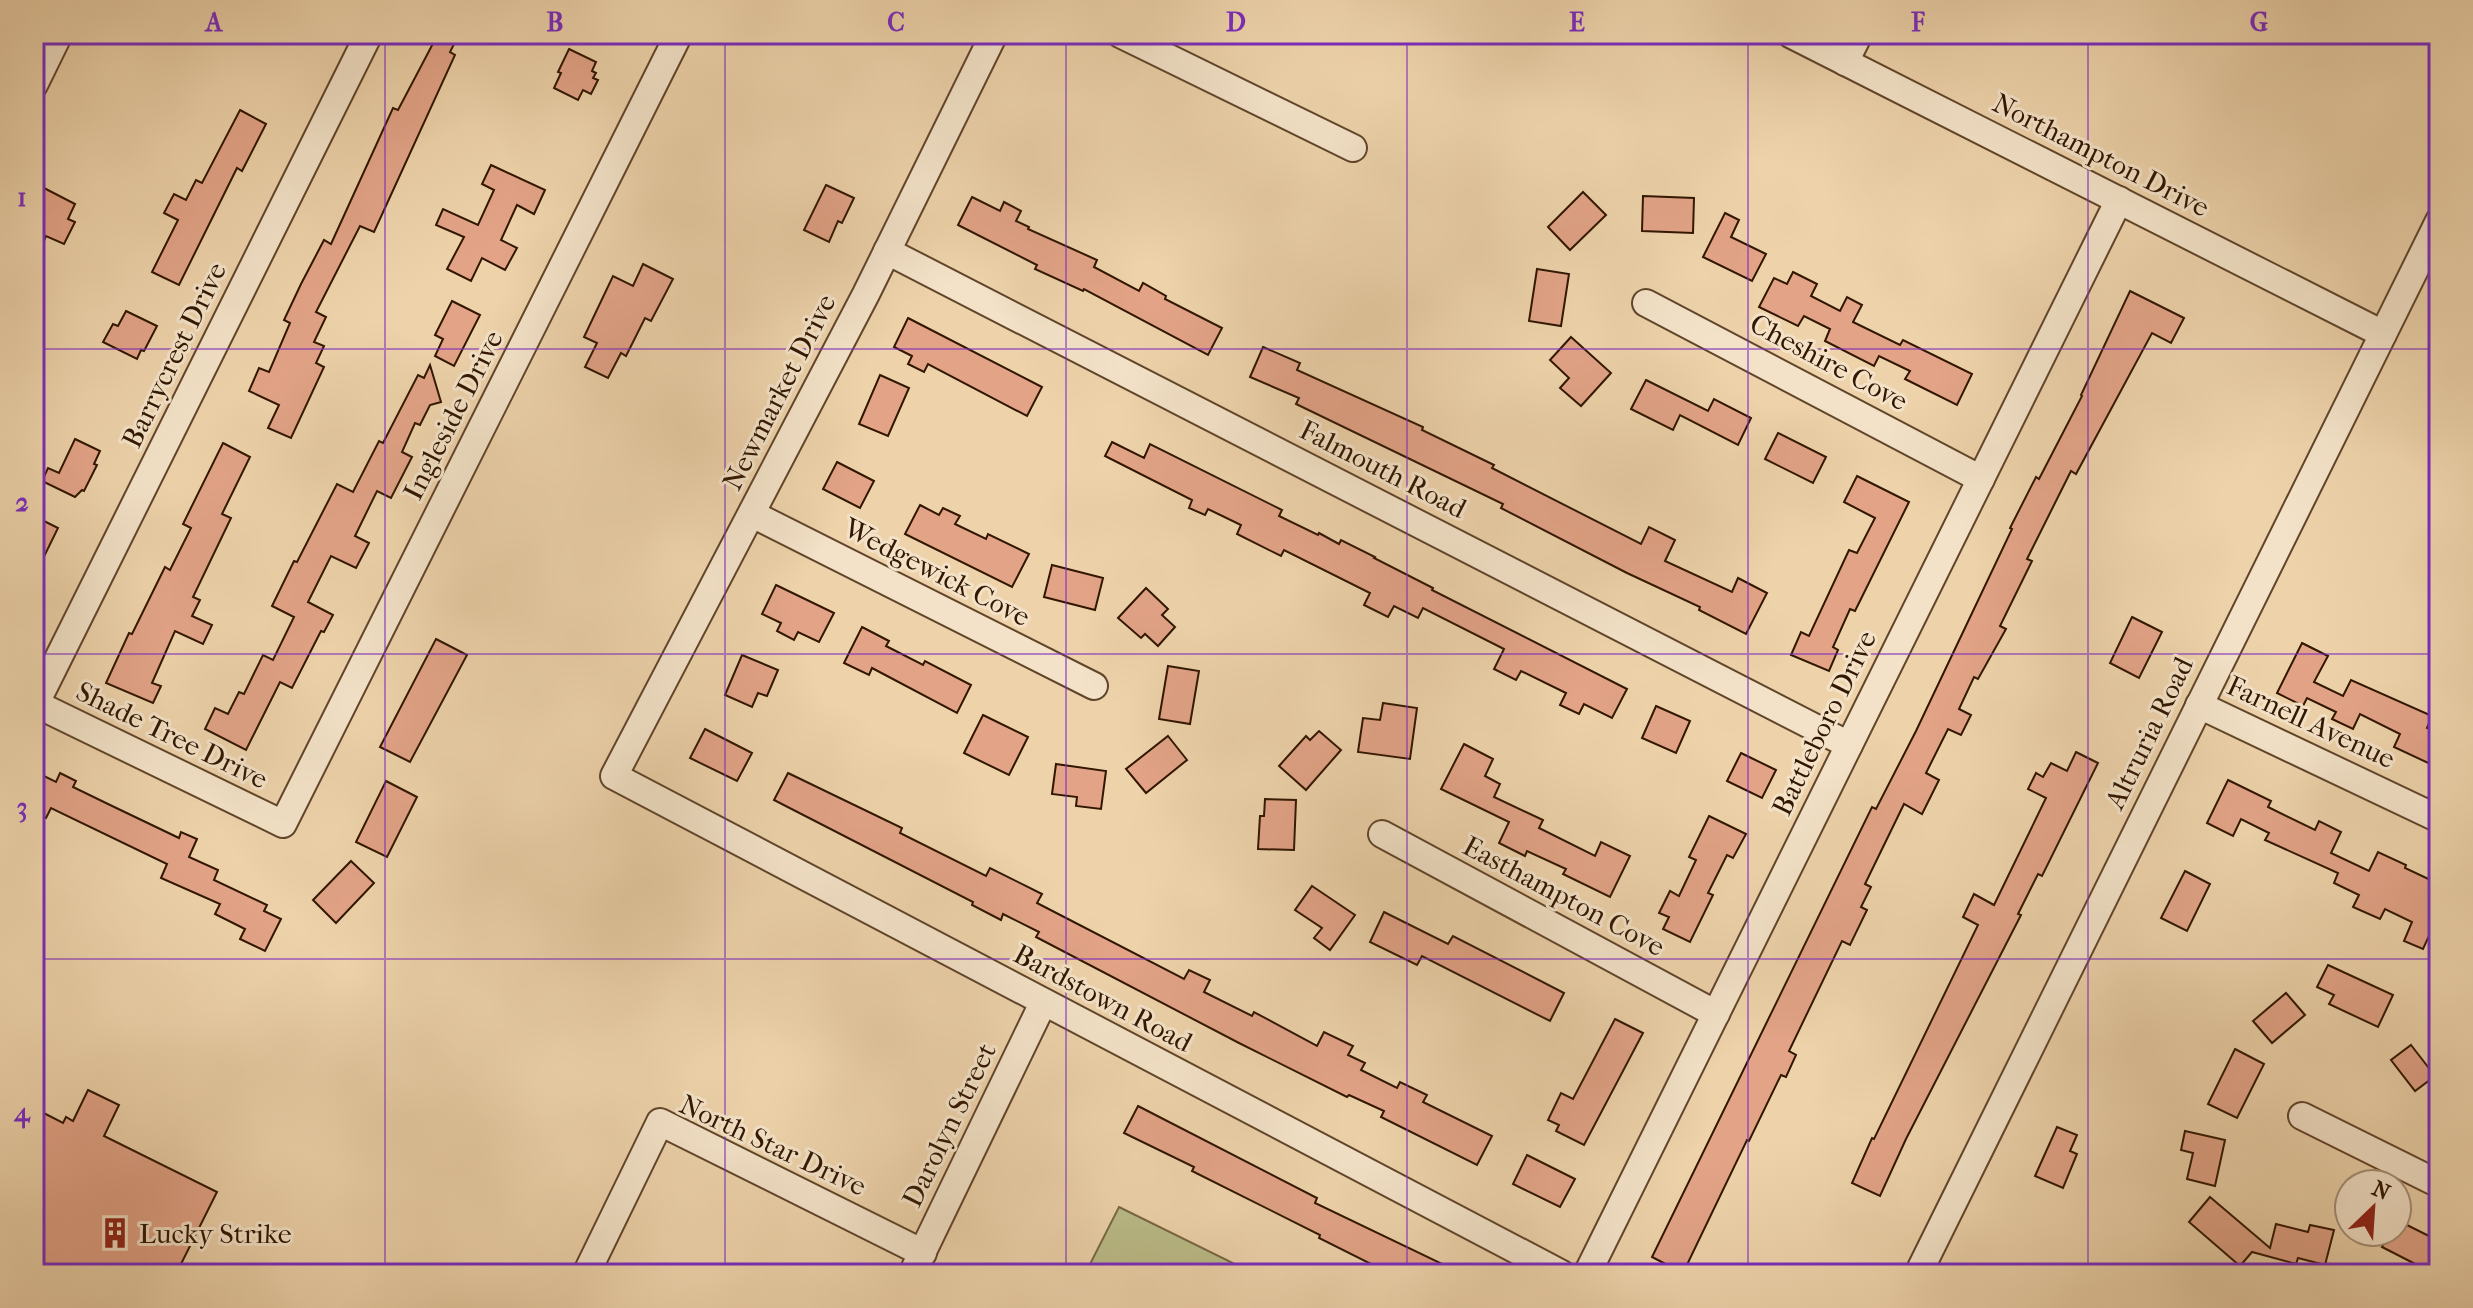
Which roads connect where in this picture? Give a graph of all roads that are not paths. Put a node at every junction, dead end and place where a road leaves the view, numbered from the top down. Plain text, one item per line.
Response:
1 (59, 34) edge
2 (369, 34) edge
3 (679, 34) edge
4 (994, 34) edge
5 (1120, 34) edge
6 (1790, 34) edge
7 (1859, 34) edge
8 (1845, 62) junction
9 (34, 85) edge
10 (1353, 148) dead end
11 (2119, 200) junction
12 (2439, 221) edge
13 (887, 251) junction
14 (1646, 303) dead end
15 (2383, 334) junction
16 (1981, 479) junction
17 (752, 514) junction
18 (1094, 686) dead end
19 (35, 703) edge
20 (2199, 705) junction
21 (1849, 745) junction
22 (614, 776) joint
23 (2439, 819) edge
24 (283, 824) joint
25 (1382, 834) dead end
26 (1043, 1003) junction
27 (1716, 1014) junction
28 (2302, 1116) dead end
29 (2439, 1184) edge
30 (918, 1263) edge
31 (586, 1274) edge
32 (1562, 1274) edge
33 (1587, 1274) edge
34 (1918, 1274) edge

1 - 9 street
2 - 19 street, Barrycrest Drive
3 - 24 street, Ingleside Drive
4 - 13 street, Newmarket Drive
5 - 10 street
6 - 8 street, Northampton Drive
7 - 8 street
8 - 11 street, Northampton Drive
11 - 15 street, Northampton Drive
11 - 16 street, Battleboro Drive
12 - 15 street, Altruria Road
13 - 17 street, Newmarket Drive
13 - 21 street, Falmouth Road
14 - 16 street, Cheshire Cove
15 - 20 street, Altruria Road
16 - 21 street, Battleboro Drive
17 - 18 street, Wedgewick Cove
17 - 22 street, Newmarket Drive
19 - 24 street, Shade Tree Drive
20 - 23 street, Farnell Avenue
20 - 34 street, Altruria Road
21 - 27 street, Battleboro Drive
22 - 26 street, Bardstown Road
25 - 27 street, Easthampton Cove
26 - 30 street, Darolyn Street
26 - 32 street, Bardstown Road
27 - 33 street, Battleboro Drive
28 - 29 street
30 - 31 street, North Star Drive

